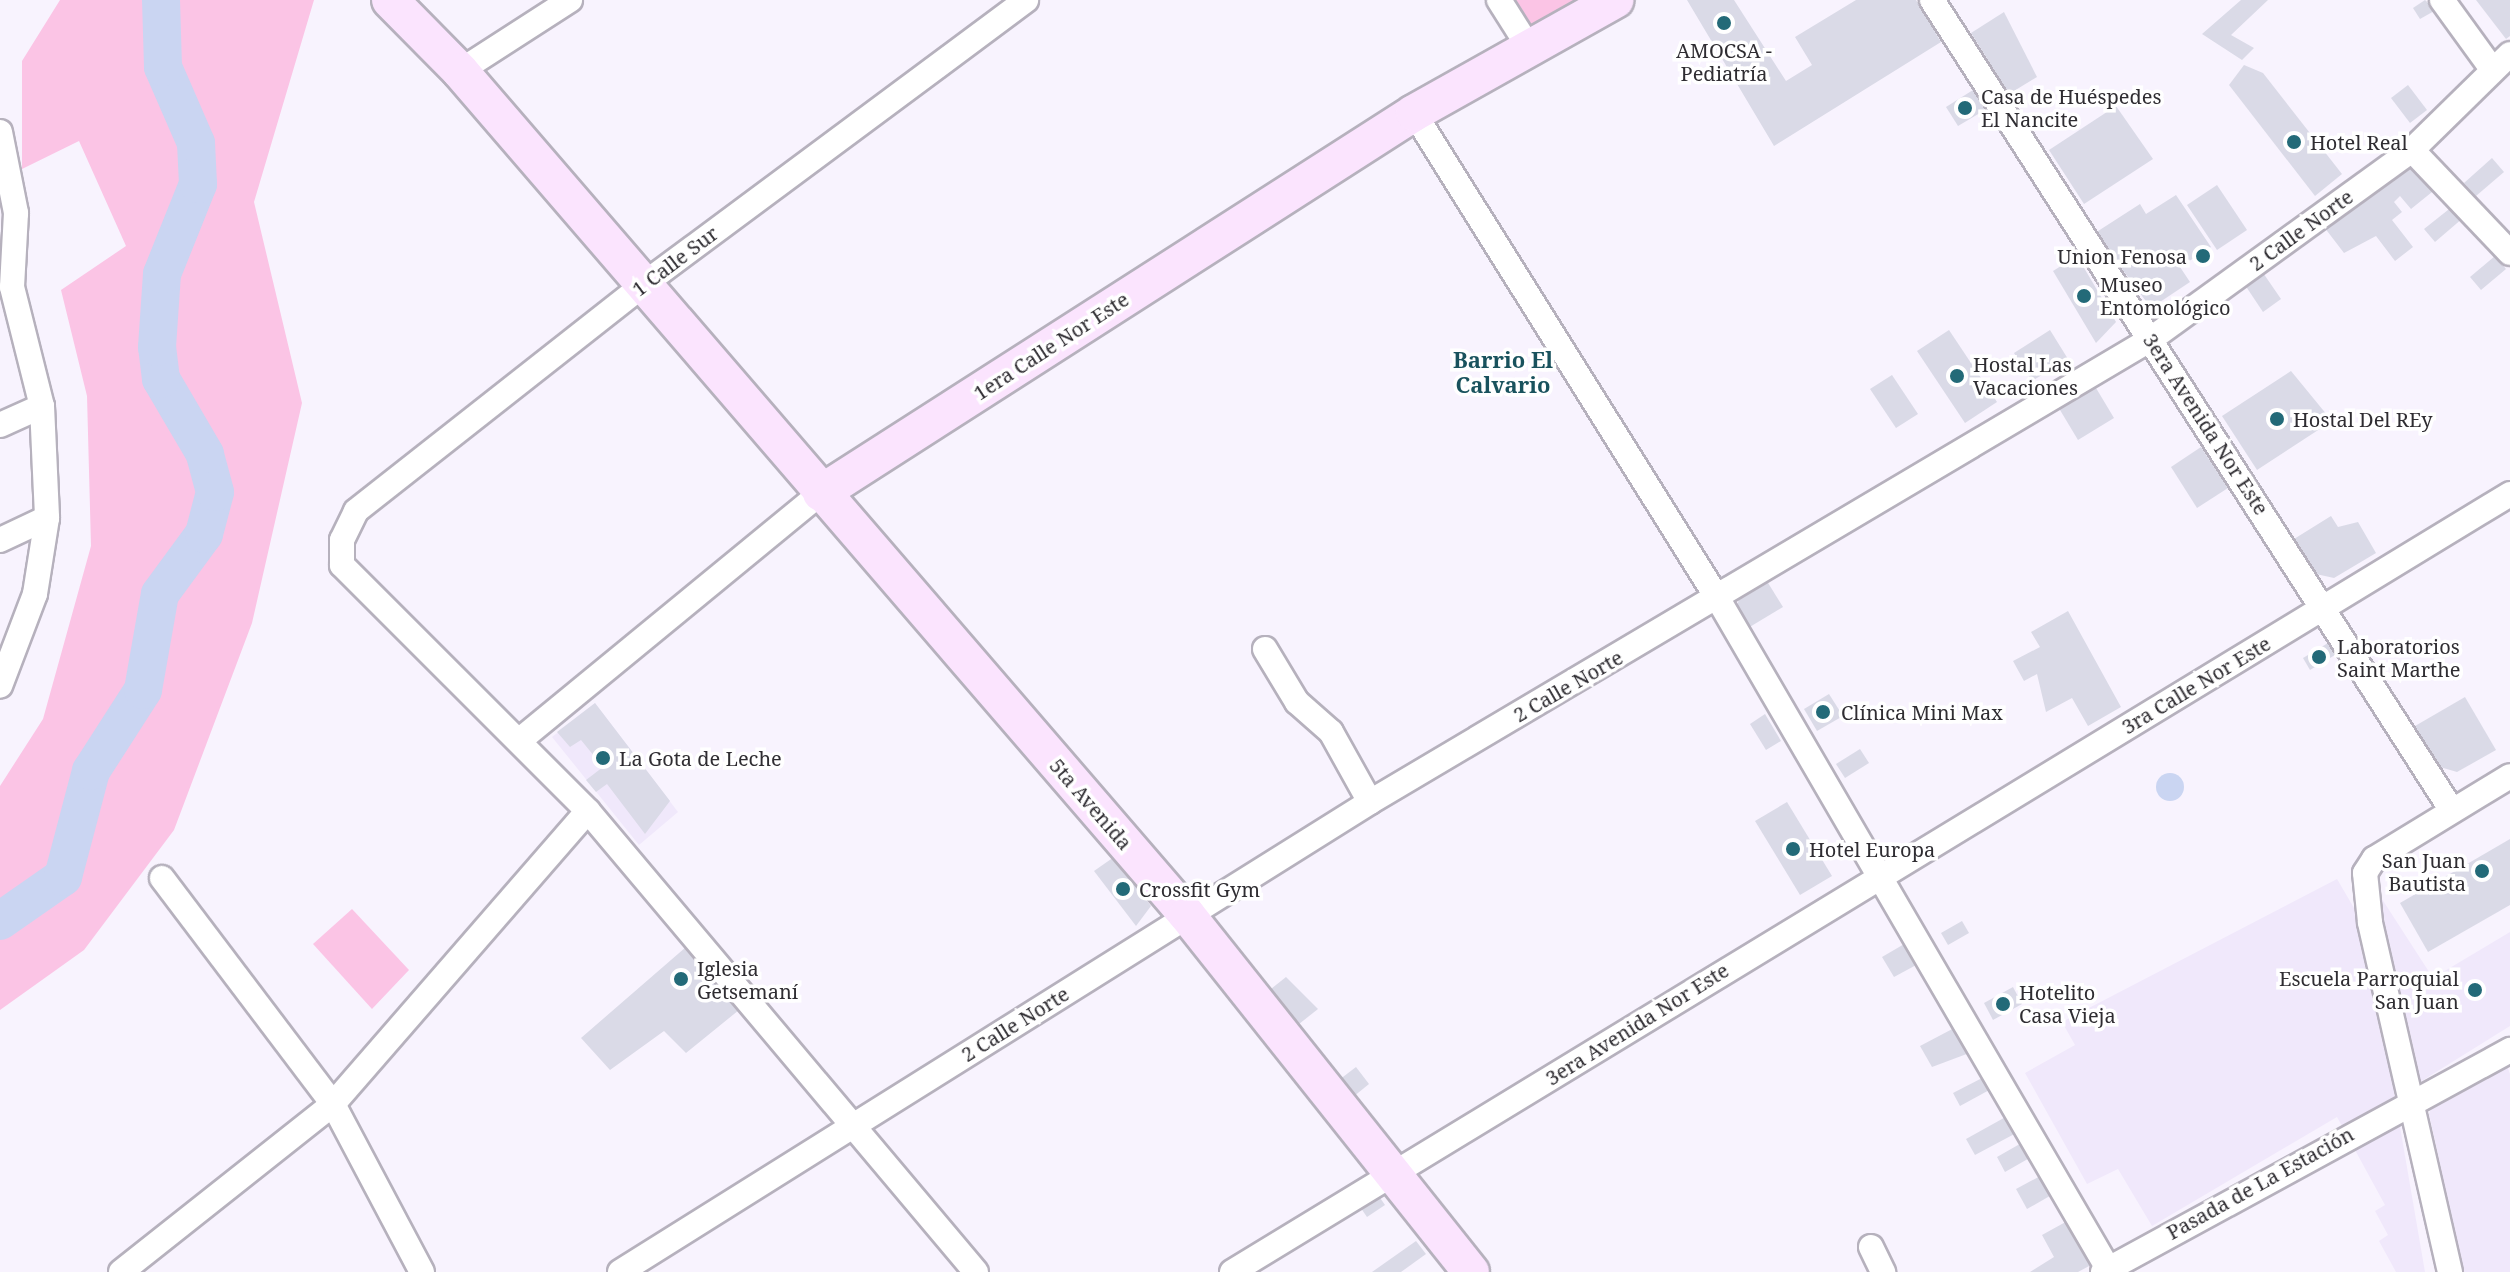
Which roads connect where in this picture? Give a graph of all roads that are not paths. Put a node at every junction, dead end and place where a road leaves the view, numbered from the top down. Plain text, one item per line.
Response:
1 (390, 0) edge
2 (570, 0) edge
3 (1026, 0) edge
4 (1499, 0) edge
5 (1615, 0) edge
6 (1932, 0) edge
7 (2442, 0) edge
8 (1530, 49) junction
9 (2501, 61) edge
10 (460, 71) junction
11 (1414, 113) junction
12 (0, 132) edge
13 (2412, 150) junction
14 (2510, 253) edge
15 (644, 284) junction
16 (4, 286) edge
17 (2151, 339) junction
18 (42, 406) junction
19 (0, 425) edge
20 (821, 493) junction
21 (2510, 494) edge
22 (47, 518) junction
23 (0, 540) edge
24 (1718, 599) junction
25 (2325, 608) junction
26 (1265, 649) dead end
27 (0, 686) edge
28 (520, 740) junction
29 (2510, 776) edge
30 (1370, 802) junction
31 (2451, 809) junction
32 (588, 811) junction
33 (1881, 874) junction
34 (162, 878) dead end
35 (1187, 915) junction
36 (2510, 1050) edge
37 (2414, 1100) junction
38 (333, 1104) junction
39 (853, 1125) junction
40 (1394, 1173) junction
41 (1871, 1247) dead end
42 (2107, 1271) edge
43 (121, 1272) edge
44 (422, 1272) edge
45 (620, 1272) edge
46 (976, 1272) edge
47 (1232, 1272) edge
48 (1471, 1272) edge
49 (1883, 1272) edge
50 (2450, 1272) edge

1 - 10 street, 5ta Avenida
2 - 10 street
3 - 15 street, 1 Calle Sur
4 - 8 street
5 - 8 street, 1era Calle Nor Este
6 - 17 street, 3era Avenida Nor Este
7 - 9 street
8 - 11 street, 1era Calle Nor Este
9 - 13 street, 2 Calle Norte
10 - 15 street, 5ta Avenida
11 - 20 street, 1era Calle Nor Este
11 - 24 street
12 - 16 street
13 - 14 street
13 - 17 street, 2 Calle Norte
15 - 20 street, 5ta Avenida
15 - 28 street, 1 Calle Sur
16 - 18 street
17 - 24 street, 2 Calle Norte
17 - 25 street, 3era Avenida Nor Este
18 - 19 street
18 - 22 street
20 - 28 street, 1era Calle Nor Este
20 - 35 street, 5ta Avenida
21 - 25 street, 3ra Calle Nor Este
22 - 23 street
22 - 27 street
24 - 30 street, 2 Calle Norte
24 - 33 street
25 - 31 street, 3era Avenida Nor Este
25 - 33 street, 3ra Calle Nor Este
26 - 30 street
28 - 32 street
29 - 31 street
30 - 35 street, 2 Calle Norte
31 - 37 street
32 - 38 street
32 - 39 street
33 - 40 street, 3era Avenida Nor Este
33 - 42 street
34 - 38 street
35 - 39 street, 2 Calle Norte
35 - 40 street, 5ta Avenida
36 - 37 street, Pasada de La Estación
37 - 42 street, Pasada de La Estación
37 - 50 street
38 - 43 street
38 - 44 street
39 - 45 street, 2 Calle Norte
39 - 46 street
40 - 47 street, 3era Avenida Nor Este
40 - 48 street, 5ta Avenida
41 - 49 street

